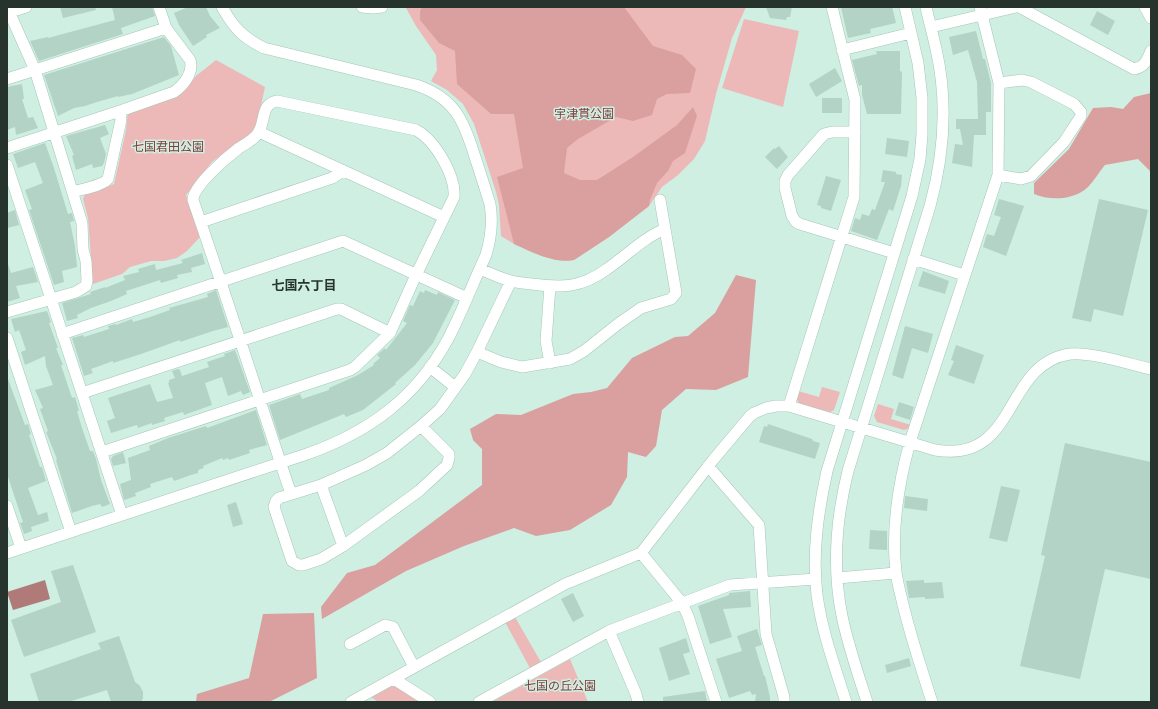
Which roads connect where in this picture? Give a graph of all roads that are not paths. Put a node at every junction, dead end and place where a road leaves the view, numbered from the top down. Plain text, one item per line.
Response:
1 (26, 7) edge
2 (159, 7) edge
3 (222, 7) edge
4 (362, 7) edge
5 (382, 7) edge
6 (832, 7) edge
7 (905, 7) edge
8 (926, 7) edge
9 (1017, 7) edge
10 (1145, 7) edge
11 (8, 11) edge
12 (981, 11) edge
13 (1151, 18) edge
14 (931, 27) junction
15 (166, 28) junction
16 (911, 33) junction
17 (842, 50) junction
18 (1151, 52) edge
19 (35, 70) junction
20 (7, 79) edge
21 (999, 83) junction
22 (120, 111) junction
23 (259, 132) junction
24 (854, 132) junction
25 (54, 133) junction
26 (7, 148) edge
27 (7, 165) edge
28 (343, 171) junction
29 (998, 175) junction
30 (73, 192) junction
31 (660, 200) dead end
32 (444, 217) junction
33 (201, 222) junction
34 (665, 229) junction
35 (841, 236) junction
36 (894, 253) junction
37 (913, 259) junction
38 (480, 269) junction
39 (416, 275) junction
40 (964, 275) junction
41 (511, 281) junction
42 (221, 282) junction
43 (550, 286) junction
44 (467, 298) junction
45 (51, 299) junction
46 (7, 312) edge
47 (390, 333) junction
48 (62, 334) junction
49 (7, 338) edge
50 (241, 341) junction
51 (477, 352) junction
52 (550, 363) junction
53 (430, 367) junction
54 (1151, 369) edge
55 (455, 387) junction
56 (82, 393) junction
57 (260, 400) junction
58 (789, 406) junction
59 (841, 422) junction
60 (421, 426) junction
61 (862, 428) junction
62 (910, 442) junction
63 (102, 452) junction
64 (280, 463) junction
65 (708, 466) junction
66 (321, 485) junction
67 (291, 494) junction
68 (7, 506) edge
69 (122, 515) junction
70 (71, 532) junction
71 (343, 546) junction
72 (21, 548) junction
73 (7, 552) edge
74 (641, 553) junction
75 (896, 573) junction
76 (837, 578) junction
77 (816, 579) junction
78 (762, 583) junction
79 (682, 603) junction
80 (609, 631) junction
81 (350, 644) dead end
82 (414, 667) junction
83 (394, 679) junction
84 (351, 702) edge
85 (430, 702) edge
86 (479, 702) edge
87 (638, 702) edge
88 (716, 702) edge
89 (784, 702) edge
90 (846, 702) edge
91 (867, 702) edge
92 (932, 702) edge

1 - 11 street
2 - 15 street
3 - 38 street
4 - 5 street
6 - 17 street
7 - 16 street
8 - 14 street
9 - 12 street
9 - 18 street
10 - 13 street
11 - 19 street
12 - 14 street
12 - 21 street
14 - 37 street
15 - 19 street
15 - 22 street
16 - 17 street
16 - 36 street
17 - 24 street
19 - 20 street
19 - 25 street
21 - 29 street
21 - 29 street
22 - 25 street
22 - 30 street
23 - 28 street
23 - 32 street
23 - 33 street
24 - 35 street
24 - 35 street
25 - 26 street
25 - 30 street
27 - 45 street
28 - 32 street
28 - 33 street
29 - 40 street
30 - 45 street
31 - 34 street
32 - 39 street
33 - 42 street
34 - 43 street
34 - 52 street
35 - 36 street
35 - 58 street
36 - 59 street
37 - 40 street
37 - 61 street
38 - 41 street
38 - 44 street
39 - 42 street
39 - 44 street
39 - 47 street
40 - 62 street
41 - 43 street
41 - 51 street
42 - 48 street
42 - 50 street
43 - 52 street
44 - 53 street
45 - 46 street
45 - 48 street
47 - 50 street
47 - 57 street
48 - 56 street
49 - 70 street
50 - 56 street
50 - 57 street
51 - 52 street
51 - 55 street
53 - 55 street
53 - 64 street
54 - 62 street
55 - 60 street
56 - 63 street
57 - 63 street
57 - 64 street
58 - 59 street
58 - 65 street
59 - 61 street
59 - 77 street
60 - 66 street
60 - 71 street
61 - 62 street
61 - 76 street
62 - 75 street
63 - 69 street
64 - 67 street
64 - 69 street
65 - 74 street
65 - 78 street
66 - 67 street
66 - 71 street
67 - 71 street
68 - 72 street
69 - 70 street
70 - 72 street
72 - 73 street
74 - 79 street
74 - 82 street
75 - 76 street
75 - 92 street
76 - 91 street
77 - 78 street
77 - 90 street
78 - 79 street
78 - 89 street
79 - 80 street
79 - 88 street
80 - 86 street
80 - 87 street
81 - 82 street
82 - 83 street
83 - 84 street
83 - 85 street

